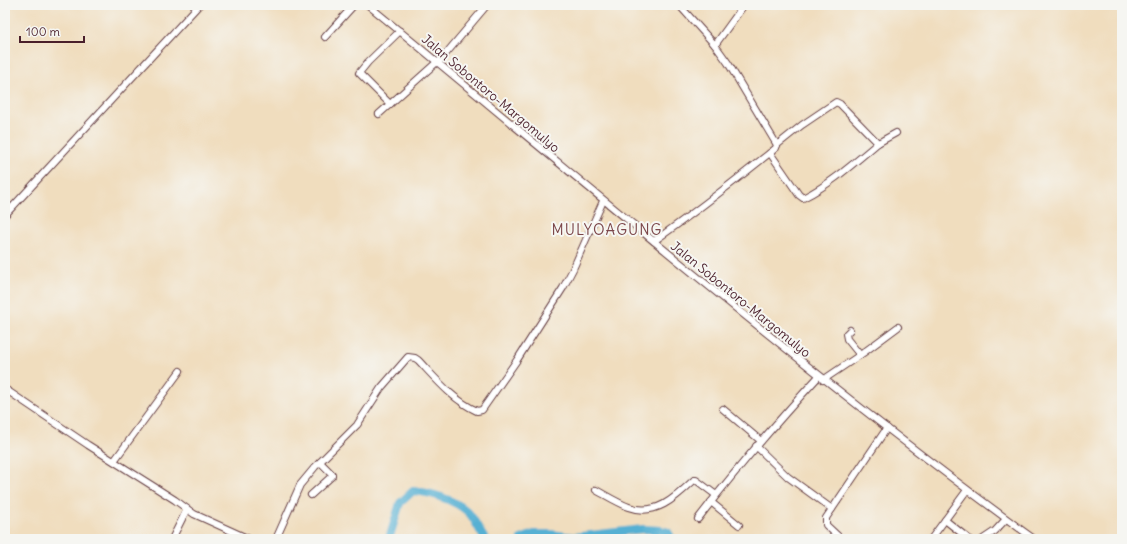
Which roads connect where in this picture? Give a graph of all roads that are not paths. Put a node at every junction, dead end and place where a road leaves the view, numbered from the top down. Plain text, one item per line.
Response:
1 (200, 5) edge
2 (354, 5) edge
3 (368, 5) edge
4 (487, 5) edge
5 (679, 5) edge
6 (744, 5) edge
7 (400, 31) junction
8 (325, 37) dead end
9 (715, 45) junction
10 (437, 63) junction
11 (390, 104) junction
12 (379, 114) dead end
13 (896, 133) dead end
14 (878, 143) junction
15 (777, 146) junction
16 (770, 153) junction
17 (603, 200) junction
18 (5, 215) edge
19 (654, 242) junction
20 (898, 327) dead end
21 (850, 330) dead end
22 (860, 355) junction
23 (180, 371) dead end
24 (821, 378) junction
25 (5, 389) edge
26 (723, 409) dead end
27 (887, 428) junction
28 (761, 441) junction
29 (756, 446) junction
30 (114, 461) junction
31 (320, 462) junction
32 (596, 490) dead end
33 (967, 490) junction
34 (311, 495) dead end
35 (716, 495) junction
36 (711, 502) junction
37 (187, 509) junction
38 (832, 509) junction
39 (698, 519) dead end
40 (1006, 519) junction
41 (945, 520) junction
42 (739, 525) dead end
43 (172, 539) edge
44 (249, 539) edge
45 (276, 539) edge
46 (841, 539) edge
47 (931, 539) edge
48 (968, 539) edge
49 (983, 539) edge
50 (1034, 539) edge

1 - 18 street
2 - 8 street
3 - 7 street, Jalan Sobontoro-Margomulyo
4 - 10 street
5 - 9 street
6 - 9 street
7 - 10 street, Jalan Sobontoro-Margomulyo
7 - 11 street
9 - 15 street
10 - 11 street
10 - 17 street, Jalan Sobontoro-Margomulyo
11 - 12 street
13 - 14 street
14 - 15 street
14 - 16 street
15 - 16 street
16 - 19 street
17 - 19 street, Jalan Sobontoro-Margomulyo
17 - 31 street
19 - 24 street, Jalan Sobontoro-Margomulyo
20 - 22 street
21 - 22 street
22 - 24 street
23 - 30 street
24 - 27 street, Jalan Sobontoro-Margomulyo
24 - 28 street
25 - 30 street
26 - 28 street
27 - 33 street, Jalan Sobontoro-Margomulyo
27 - 38 street
28 - 29 street
29 - 35 street
29 - 38 street
30 - 37 street
31 - 34 street
31 - 45 street
32 - 35 street
33 - 40 street, Jalan Sobontoro-Margomulyo
33 - 41 street
35 - 36 street
36 - 39 street
36 - 42 street
37 - 43 street
37 - 44 street
38 - 46 street
40 - 49 street
40 - 50 street, Jalan Sobontoro-Margomulyo
41 - 47 street
41 - 48 street

